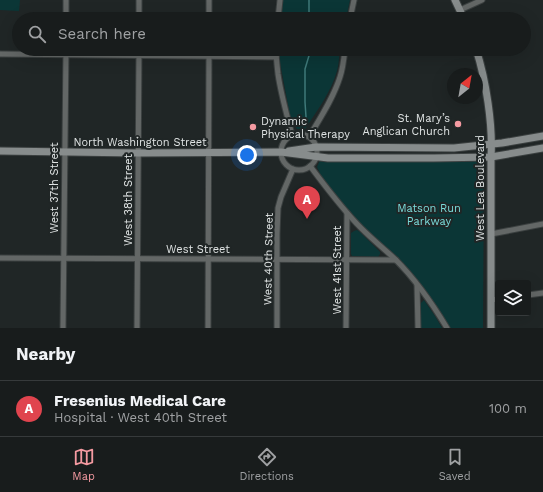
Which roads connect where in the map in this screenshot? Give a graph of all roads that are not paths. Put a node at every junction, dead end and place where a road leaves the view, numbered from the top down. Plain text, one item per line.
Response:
1 (66, 0) edge
2 (139, 0) edge
3 (210, 0) edge
4 (280, 0) edge
5 (354, 0) edge
6 (455, 0) edge
7 (482, 0) edge
8 (460, 10) joint
9 (66, 12) edge
10 (139, 12) edge
11 (209, 12) edge
12 (279, 12) edge
13 (351, 12) edge
14 (0, 54) edge
15 (12, 54) edge
16 (66, 56) edge
17 (139, 56) edge
18 (209, 56) joint
19 (276, 56) joint
20 (344, 56) edge
21 (478, 56) edge
22 (292, 135) junction
23 (543, 136) edge
24 (309, 137) junction
25 (492, 144) junction
26 (316, 147) junction
27 (543, 148) edge
28 (0, 151) edge
29 (65, 152) junction
30 (281, 152) junction
31 (138, 153) junction
32 (208, 153) junction
33 (316, 157) junction
34 (491, 157) junction
35 (310, 166) junction
36 (293, 169) junction
37 (347, 213) junction
38 (543, 224) edge
39 (491, 234) junction
40 (0, 258) edge
41 (64, 258) junction
42 (137, 259) junction
43 (208, 259) junction
44 (278, 260) junction
45 (347, 260) junction
46 (396, 260) junction
47 (417, 285) junction
48 (543, 293) edge
49 (531, 295) edge
50 (494, 300) edge
51 (63, 328) edge
52 (137, 328) edge
53 (208, 328) edge
54 (277, 328) edge
55 (346, 328) edge
56 (418, 328) edge
57 (446, 328) edge
58 (491, 328) edge

1 - 9 street
2 - 10 street
3 - 11 street
4 - 12 street
5 - 13 street
6 - 8 main road
7 - 8 street
14 - 15 street
16 - 29 street, West 37th Street
17 - 31 street, West 38th Street
18 - 19 street
18 - 32 street
19 - 22 street
20 - 24 street
21 - 25 main road, West Lea Boulevard
22 - 24 street
22 - 30 street
23 - 25 main road, North Washington Street
24 - 26 street
25 - 26 main road, North Washington Street
25 - 34 main road, West Lea Boulevard
26 - 30 main road, North Washington Street
26 - 33 street
27 - 34 main road, North Washington Street
28 - 29 main road, North Washington Street
29 - 31 main road, North Washington Street
29 - 41 street, West 37th Street
30 - 32 main road, North Washington Street
30 - 33 main road, North Washington Street
30 - 36 street
31 - 32 main road, North Washington Street
31 - 42 street, West 38th Street
32 - 43 street
33 - 34 main road, North Washington Street
33 - 35 street
34 - 39 main road, West Lea Boulevard
35 - 36 street
35 - 37 street
36 - 44 street, West 40th Street
37 - 45 street, West 41st Street
37 - 46 street
38 - 39 street
39 - 50 main road, West Lea Boulevard
40 - 41 street, West Street
41 - 42 street, West Street
41 - 51 street, West 37th Street
42 - 43 street, West Street
42 - 52 street, West 38th Street
43 - 44 street, West Street
43 - 53 street
44 - 45 street, West Street
44 - 54 street, West 40th Street
45 - 46 street, West Street
45 - 55 street, West 41st Street
46 - 47 street
47 - 56 street
47 - 57 street
48 - 49 street
50 - 58 main road, West Lea Boulevard

